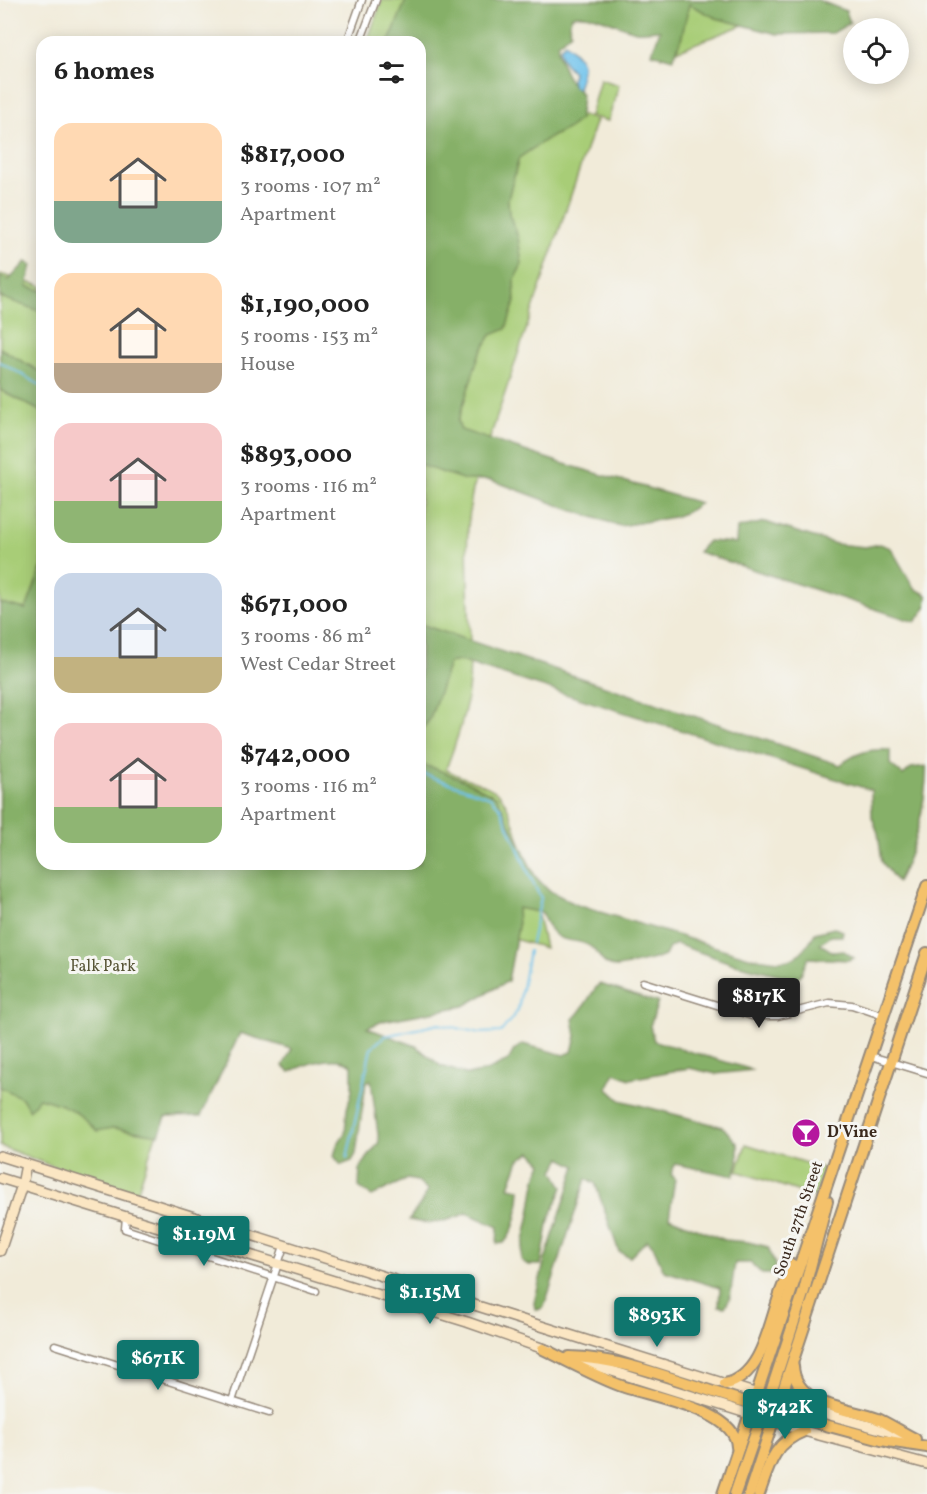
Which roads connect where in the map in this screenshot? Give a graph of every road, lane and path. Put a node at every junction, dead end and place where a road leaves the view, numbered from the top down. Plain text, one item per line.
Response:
1 (362, 0) edge
2 (376, 0) edge
3 (350, 36) edge
4 (362, 36) edge
5 (927, 886) edge
6 (927, 953) edge
7 (643, 982) dead end
8 (884, 1016) junction
9 (870, 1056) junction
10 (891, 1062) junction
11 (927, 1073) edge
12 (0, 1156) edge
13 (26, 1164) junction
14 (830, 1176) junction
15 (0, 1178) edge
16 (22, 1185) junction
17 (126, 1216) junction
18 (810, 1233) junction
19 (284, 1246) junction
20 (0, 1251) edge
21 (279, 1264) junction
22 (274, 1277) junction
23 (316, 1291) dead end
24 (473, 1305) junction
25 (467, 1322) junction
26 (55, 1345) dead end
27 (543, 1349) junction
28 (569, 1357) joint
29 (793, 1363) junction
30 (725, 1384) junction
31 (232, 1401) junction
32 (764, 1407) junction
33 (269, 1413) dead end
34 (773, 1422) junction
35 (804, 1431) junction
36 (915, 1439) junction
37 (927, 1445) edge
38 (737, 1451) junction
39 (927, 1464) edge
40 (723, 1494) edge
41 (735, 1494) edge
42 (749, 1494) edge
43 (759, 1494) edge

1 - 3 street
2 - 4 street
5 - 8 main road, South 27th Street
6 - 10 main road, South 27th Street
7 - 8 street
8 - 9 main road, South 27th Street
9 - 10 street
9 - 14 main road, South 27th Street
10 - 11 street
10 - 29 main road, South 27th Street
12 - 13 main road
13 - 16 main road
13 - 19 main road
14 - 18 main road, South 27th Street
14 - 32 main road
15 - 16 main road
16 - 17 main road
16 - 20 main road
17 - 21 main road
17 - 22 street
18 - 30 main road
18 - 32 main road, South 27th Street
19 - 21 street
19 - 24 main road
21 - 22 street
21 - 25 main road
22 - 23 street
22 - 31 street
24 - 25 main road
24 - 30 main road
25 - 27 main road
26 - 31 street
27 - 28 main road
27 - 38 main road
28 - 32 main road
29 - 32 main road, South 27th Street
29 - 36 main road
30 - 32 main road
31 - 33 street
32 - 34 main road, South 27th Street
32 - 36 main road
32 - 37 main road
32 - 38 main road, South 27th Street
32 - 41 main road
34 - 35 main road
34 - 42 main road, South 27th Street
35 - 39 main road
35 - 43 main road
36 - 37 main road
38 - 40 main road, South 27th Street

